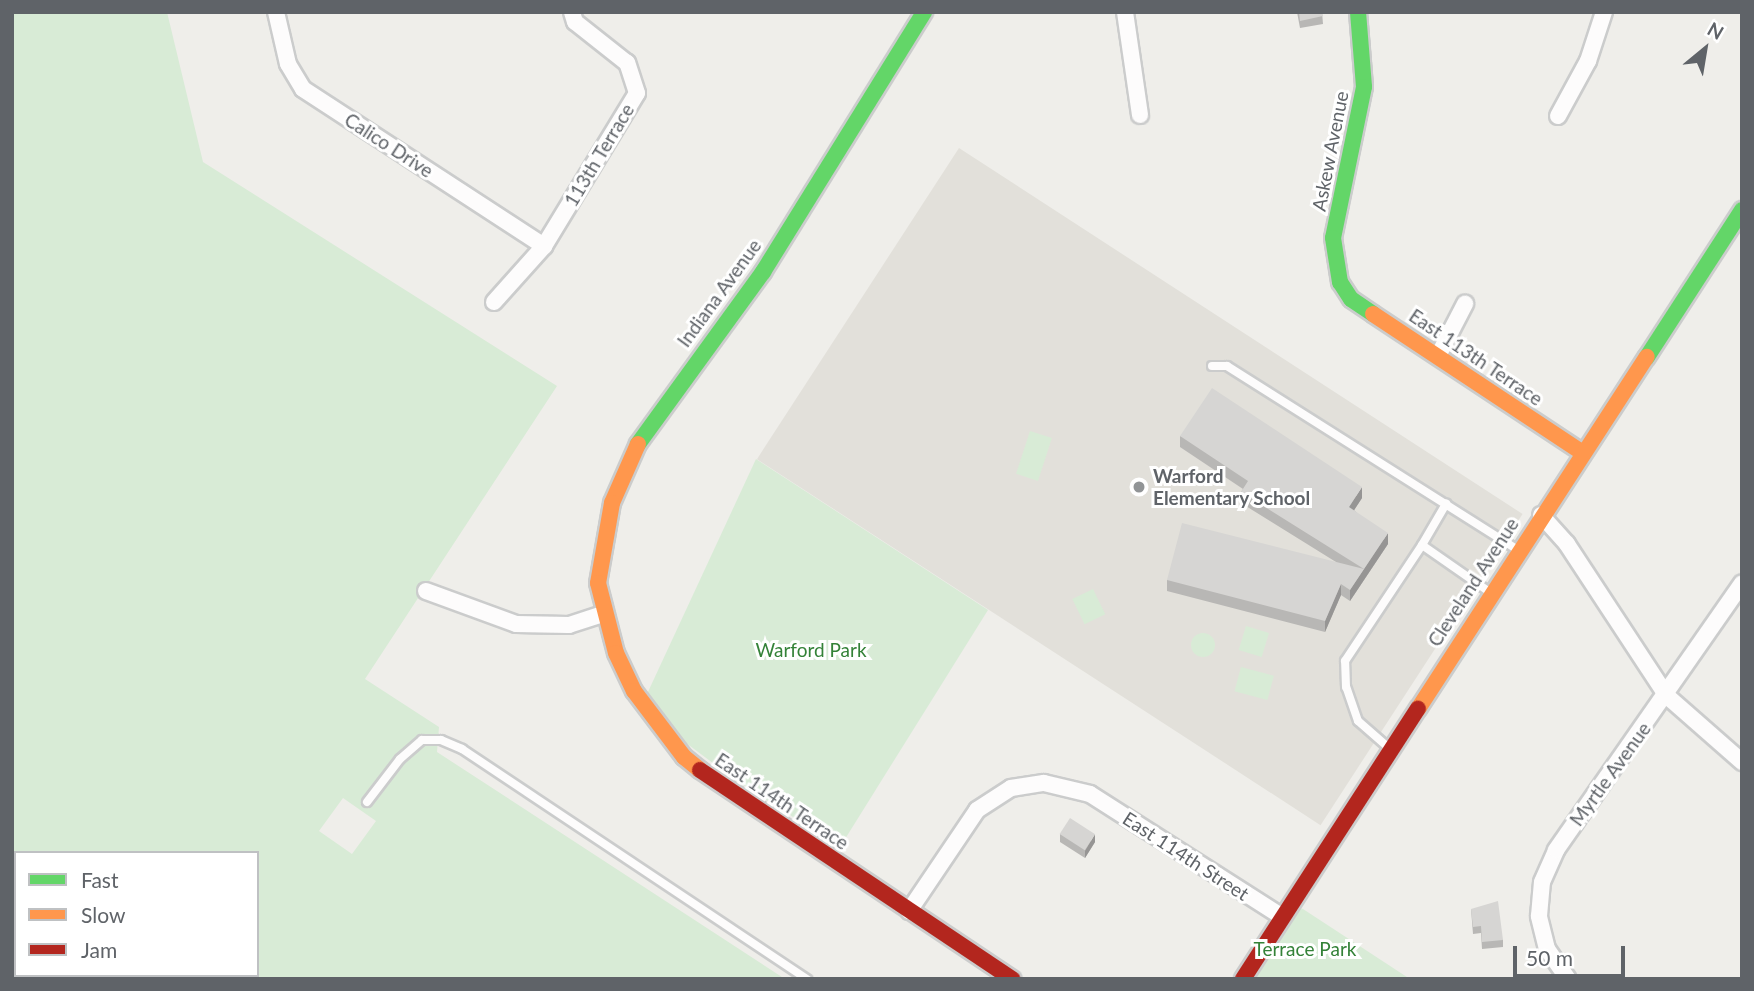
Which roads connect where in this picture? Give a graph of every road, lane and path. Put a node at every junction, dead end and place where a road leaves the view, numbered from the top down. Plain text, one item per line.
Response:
1 (275, 12) edge
2 (572, 12) edge
3 (924, 12) edge
4 (1125, 12) edge
5 (1358, 12) edge
6 (1604, 12) edge
7 (1140, 115) dead end
8 (1558, 116) dead end
9 (1742, 210) edge
10 (544, 246) junction
11 (1348, 294) joint
12 (494, 302) dead end
13 (1465, 304) dead end
14 (1438, 356) junction
15 (1212, 366) dead end
16 (1583, 453) junction
17 (1446, 504) junction
18 (1541, 515) junction
19 (1422, 545) junction
20 (1518, 551) junction
21 (1742, 583) edge
22 (426, 591) dead end
23 (1491, 593) junction
24 (603, 614) junction
25 (1667, 696) junction
26 (1390, 749) junction
27 (1742, 762) edge
28 (368, 802) dead end
29 (909, 911) junction
30 (1282, 917) junction
31 (807, 979) edge
32 (1012, 979) edge
33 (1242, 979) edge
34 (1568, 979) edge

1 - 10 street, Calico Drive
2 - 10 street, 113th Terrace
3 - 24 street, Indiana Avenue
4 - 7 street
5 - 11 street, Askew Avenue
6 - 8 street
9 - 16 street, Cleveland Avenue
10 - 12 street, 113th Terrace
11 - 14 street, East 113th Terrace
13 - 14 street
14 - 16 street, East 113th Terrace
15 - 17 lane
16 - 18 street, Cleveland Avenue
17 - 19 lane
17 - 20 lane
18 - 20 street, Cleveland Avenue
18 - 25 street
19 - 23 lane
19 - 26 lane
20 - 23 street, Cleveland Avenue
21 - 25 street, Myrtle Avenue
22 - 24 street
23 - 26 street, Cleveland Avenue
24 - 29 street, East 114th Terrace
25 - 27 street
25 - 34 street, Myrtle Avenue
26 - 30 street, Cleveland Avenue
28 - 31 lane
29 - 30 street, East 114th Street
29 - 32 street, East 114th Terrace
30 - 33 street, Cleveland Avenue

